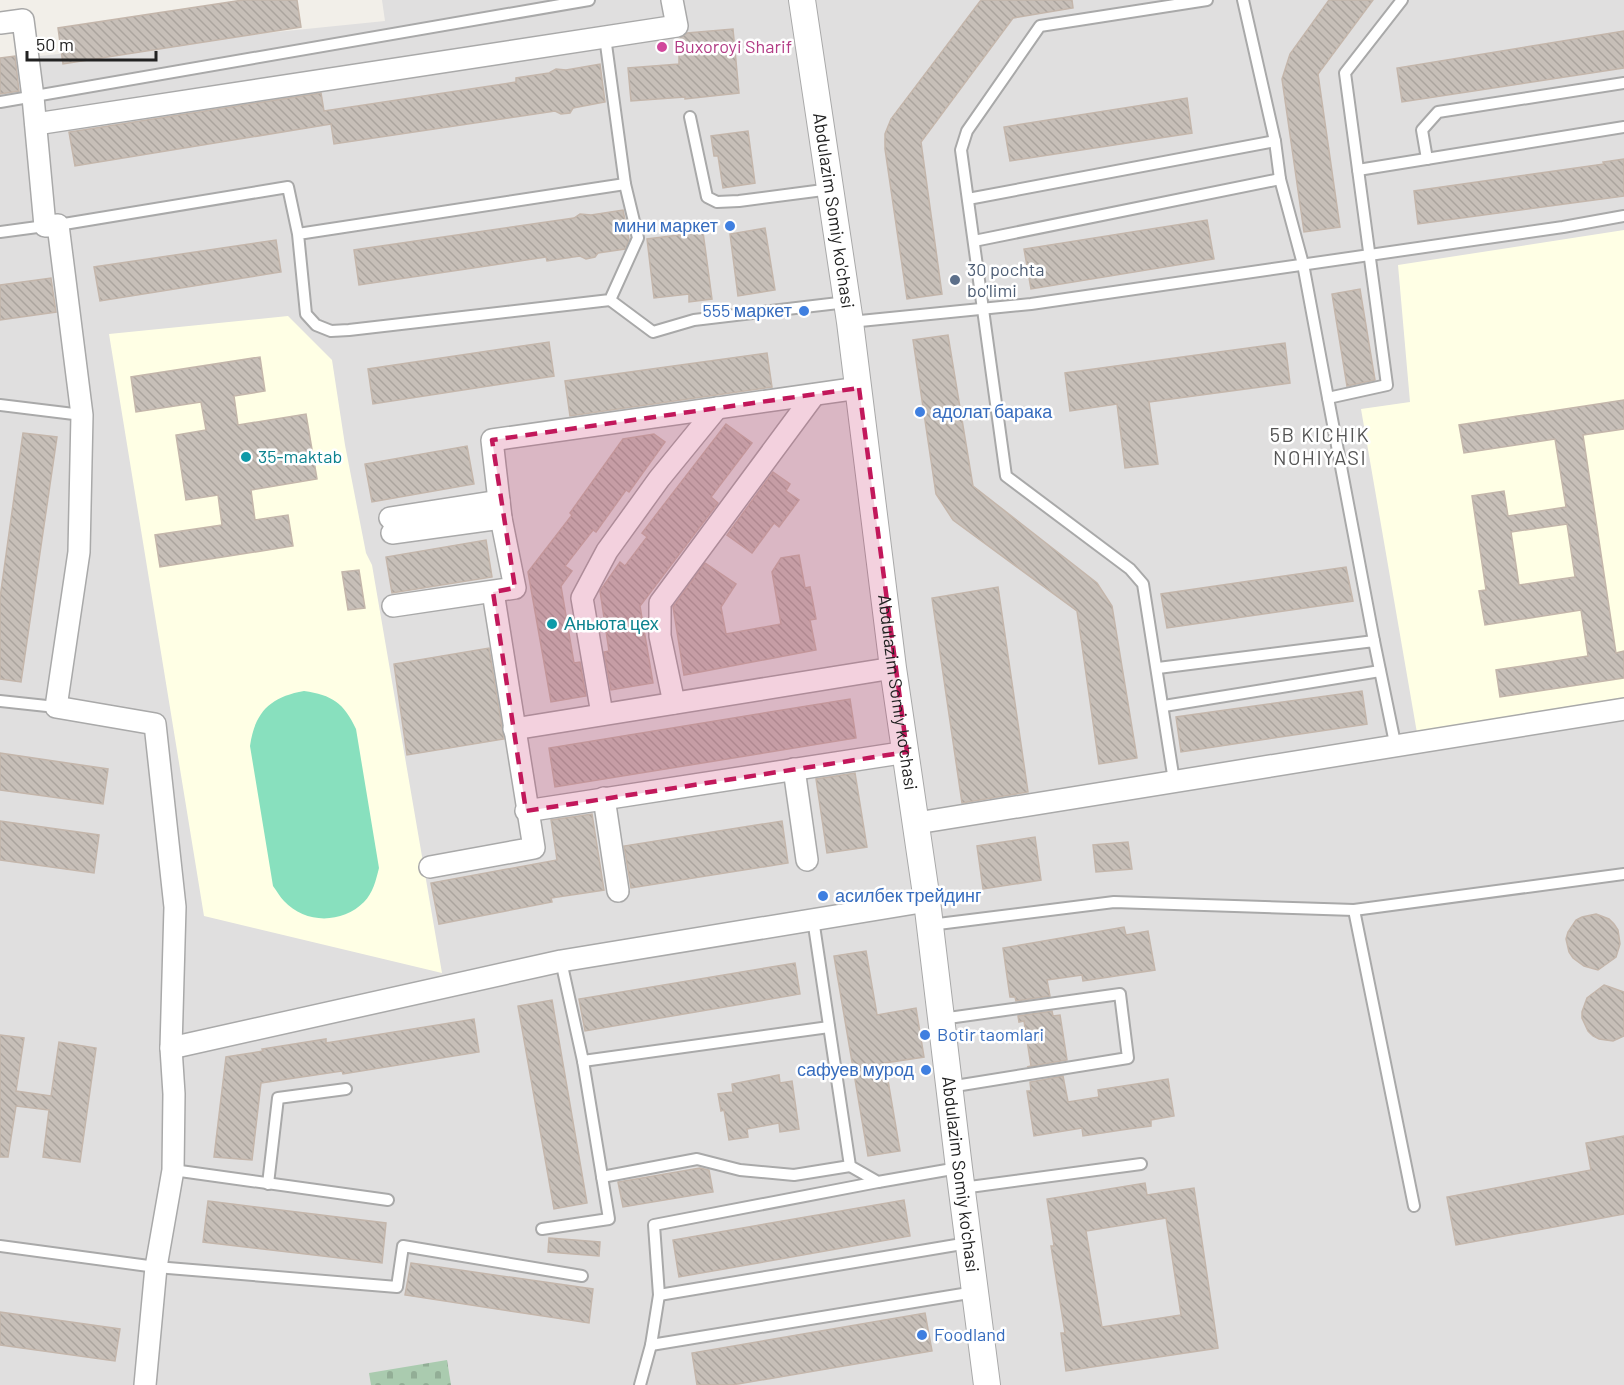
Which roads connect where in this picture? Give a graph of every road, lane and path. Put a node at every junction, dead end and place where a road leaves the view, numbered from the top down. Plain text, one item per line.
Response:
1 (589, 0) edge
2 (672, 0) edge
3 (802, 0) edge
4 (1207, 0) edge
5 (1244, 0) edge
6 (1402, 0) edge
7 (21, 10) edge
8 (0, 23) edge
9 (605, 37) junction
10 (1624, 83) edge
11 (33, 98) junction
12 (0, 102) edge
13 (690, 117) dead end
14 (36, 124) junction
15 (1624, 127) edge
16 (1275, 141) junction
17 (1427, 159) junction
18 (1358, 170) junction
19 (1280, 179) junction
20 (625, 184) junction
21 (831, 189) junction
22 (968, 199) junction
23 (1624, 216) edge
24 (51, 225) junction
25 (0, 232) edge
26 (298, 234) junction
27 (974, 241) junction
28 (1370, 254) junction
29 (1303, 264) junction
30 (610, 300) junction
31 (982, 307) junction
32 (849, 312) junction
33 (859, 388) junction
34 (814, 394) junction
35 (1328, 398) junction
36 (0, 405) edge
37 (717, 408) junction
38 (82, 415) junction
39 (500, 510) junction
40 (391, 525) dead end
41 (493, 592) junction
42 (393, 606) dead end
43 (1374, 641) junction
44 (893, 668) junction
45 (1158, 668) junction
46 (1380, 671) junction
47 (0, 701) edge
48 (674, 703) junction
49 (1164, 706) junction
50 (56, 707) junction
51 (1624, 709) edge
52 (602, 714) junction
53 (514, 729) junction
54 (1396, 748) junction
55 (907, 752) junction
56 (794, 769) junction
57 (1174, 781) junction
58 (604, 798) junction
59 (526, 811) junction
60 (917, 823) junction
61 (807, 860) dead end
62 (430, 867) dead end
63 (1624, 874) edge
64 (618, 891) dead end
65 (1354, 910) junction
66 (928, 913) junction
67 (813, 919) junction
68 (561, 961) junction
69 (941, 1019) junction
70 (829, 1027) junction
71 (171, 1048) junction
72 (583, 1061) junction
73 (949, 1087) junction
74 (346, 1089) dead end
75 (1141, 1164) dead end
76 (850, 1166) junction
77 (173, 1170) junction
78 (602, 1177) junction
79 (960, 1178) junction
80 (878, 1182) junction
81 (268, 1184) junction
82 (388, 1200) dead end
83 (1414, 1206) dead end
84 (542, 1229) dead end
85 (969, 1243) junction
86 (0, 1245) edge
87 (156, 1267) junction
88 (582, 1276) dead end
89 (975, 1292) junction
90 (659, 1295) junction
91 (651, 1345) junction
92 (145, 1385) edge
93 (640, 1385) edge
94 (987, 1385) edge

1 - 11 lane
2 - 9 street
3 - 21 street, Abdulazim Somiy ko'chasi
4 - 22 lane
5 - 16 lane
6 - 18 lane
7 - 8 street
7 - 11 street
9 - 14 street
9 - 20 lane
10 - 17 lane
11 - 12 lane
11 - 14 street
13 - 21 lane
14 - 24 street
15 - 17 lane
16 - 19 lane
16 - 22 lane
17 - 18 lane
18 - 28 lane
19 - 27 lane
19 - 29 lane
20 - 26 lane
20 - 30 lane
21 - 32 street, Abdulazim Somiy ko'chasi
22 - 27 lane
23 - 28 lane
24 - 25 lane
24 - 26 lane
24 - 38 street
26 - 30 lane
27 - 31 lane
28 - 29 lane
28 - 35 lane
29 - 31 lane
29 - 35 lane
30 - 32 lane
31 - 32 lane
31 - 45 lane
32 - 33 street, Abdulazim Somiy ko'chasi
33 - 34 street
33 - 44 street, Abdulazim Somiy ko'chasi
34 - 37 street
34 - 48 street
35 - 43 lane
36 - 38 lane
37 - 39 street
37 - 52 street
38 - 50 street
39 - 40 street
39 - 41 street
41 - 42 street
41 - 53 street
43 - 45 lane
43 - 46 lane
44 - 48 street
44 - 55 street, Abdulazim Somiy ko'chasi
45 - 49 lane
46 - 49 lane
46 - 54 lane
47 - 50 lane
48 - 52 street
49 - 57 lane
50 - 71 street
51 - 54 street
52 - 53 street
53 - 59 street
54 - 57 street
55 - 56 street
55 - 60 street, Abdulazim Somiy ko'chasi
56 - 58 street
56 - 61 street
57 - 60 street
58 - 59 street
58 - 64 street
59 - 62 street
60 - 66 street, Abdulazim Somiy ko'chasi
63 - 65 lane
65 - 66 lane
65 - 83 lane
66 - 67 street
66 - 69 street, Abdulazim Somiy ko'chasi
67 - 68 street
67 - 70 lane
68 - 71 street
68 - 72 lane
69 - 73 street, Abdulazim Somiy ko'chasi
69 - 73 lane
70 - 72 lane
70 - 76 lane
71 - 77 street
72 - 78 lane
73 - 79 street, Abdulazim Somiy ko'chasi
74 - 81 lane
75 - 79 lane
76 - 78 lane
76 - 80 lane
77 - 81 lane
77 - 87 street
78 - 84 lane
79 - 80 lane
79 - 85 street, Abdulazim Somiy ko'chasi
80 - 90 lane
81 - 82 lane
85 - 89 street, Abdulazim Somiy ko'chasi
85 - 90 lane
86 - 87 lane
87 - 88 lane
87 - 92 street
89 - 91 lane
89 - 94 street, Abdulazim Somiy ko'chasi
90 - 91 lane
91 - 93 lane

